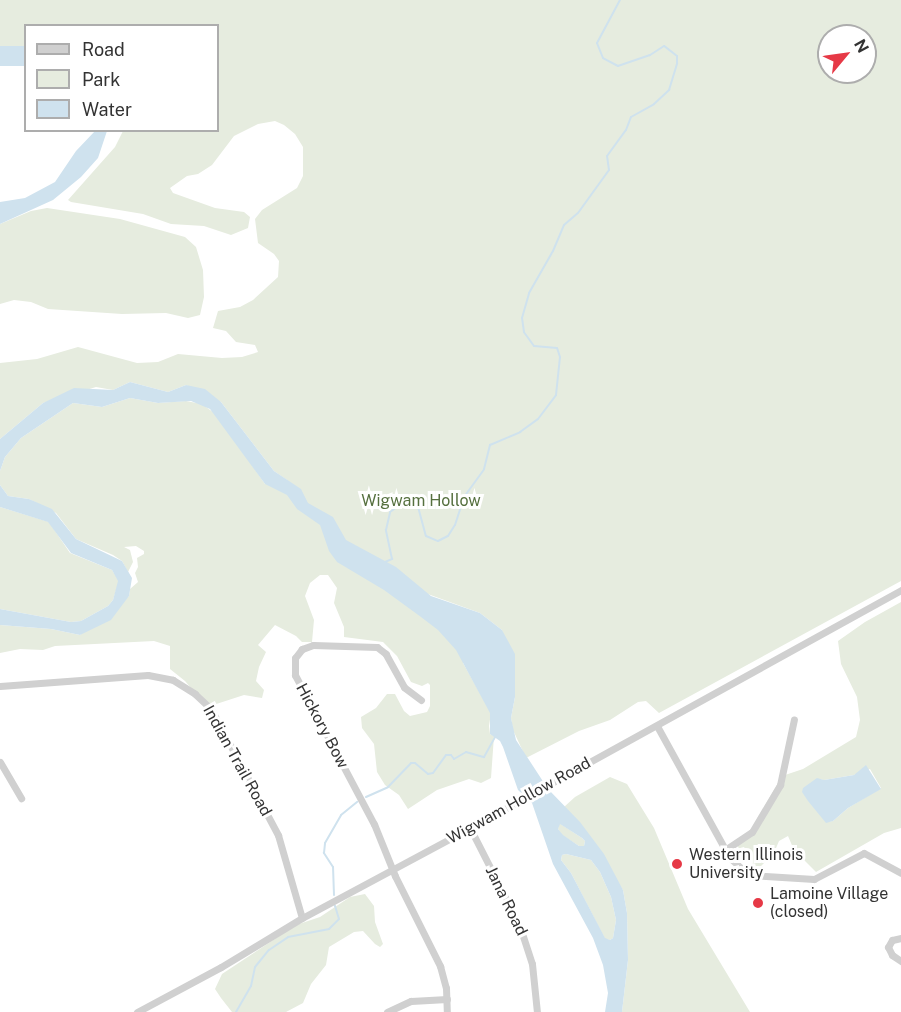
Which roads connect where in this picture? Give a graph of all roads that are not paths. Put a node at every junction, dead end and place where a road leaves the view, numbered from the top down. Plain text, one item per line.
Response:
1 (901, 590) edge
2 (0, 686) edge
3 (421, 700) dead end
4 (794, 719) dead end
5 (657, 726) junction
6 (0, 762) edge
7 (21, 798) dead end
8 (470, 828) junction
9 (725, 850) junction
10 (392, 869) junction
11 (901, 873) edge
12 (302, 918) junction
13 (901, 938) edge
14 (901, 961) edge
15 (447, 999) junction
16 (137, 1012) edge
17 (387, 1012) edge
18 (447, 1012) edge
19 (537, 1012) edge

1 - 5 street, Wigwam Hollow Road
2 - 12 street, Indian Trail Road
3 - 10 street, Hickory Bow
4 - 9 street
5 - 8 street, Wigwam Hollow Road
5 - 9 street
6 - 7 street
8 - 10 street, Wigwam Hollow Road
8 - 19 street, Jana Road
9 - 11 street
10 - 12 street, Wigwam Hollow Road
10 - 15 street
12 - 16 street, Wigwam Hollow Road
13 - 14 street
15 - 17 street
15 - 18 street

